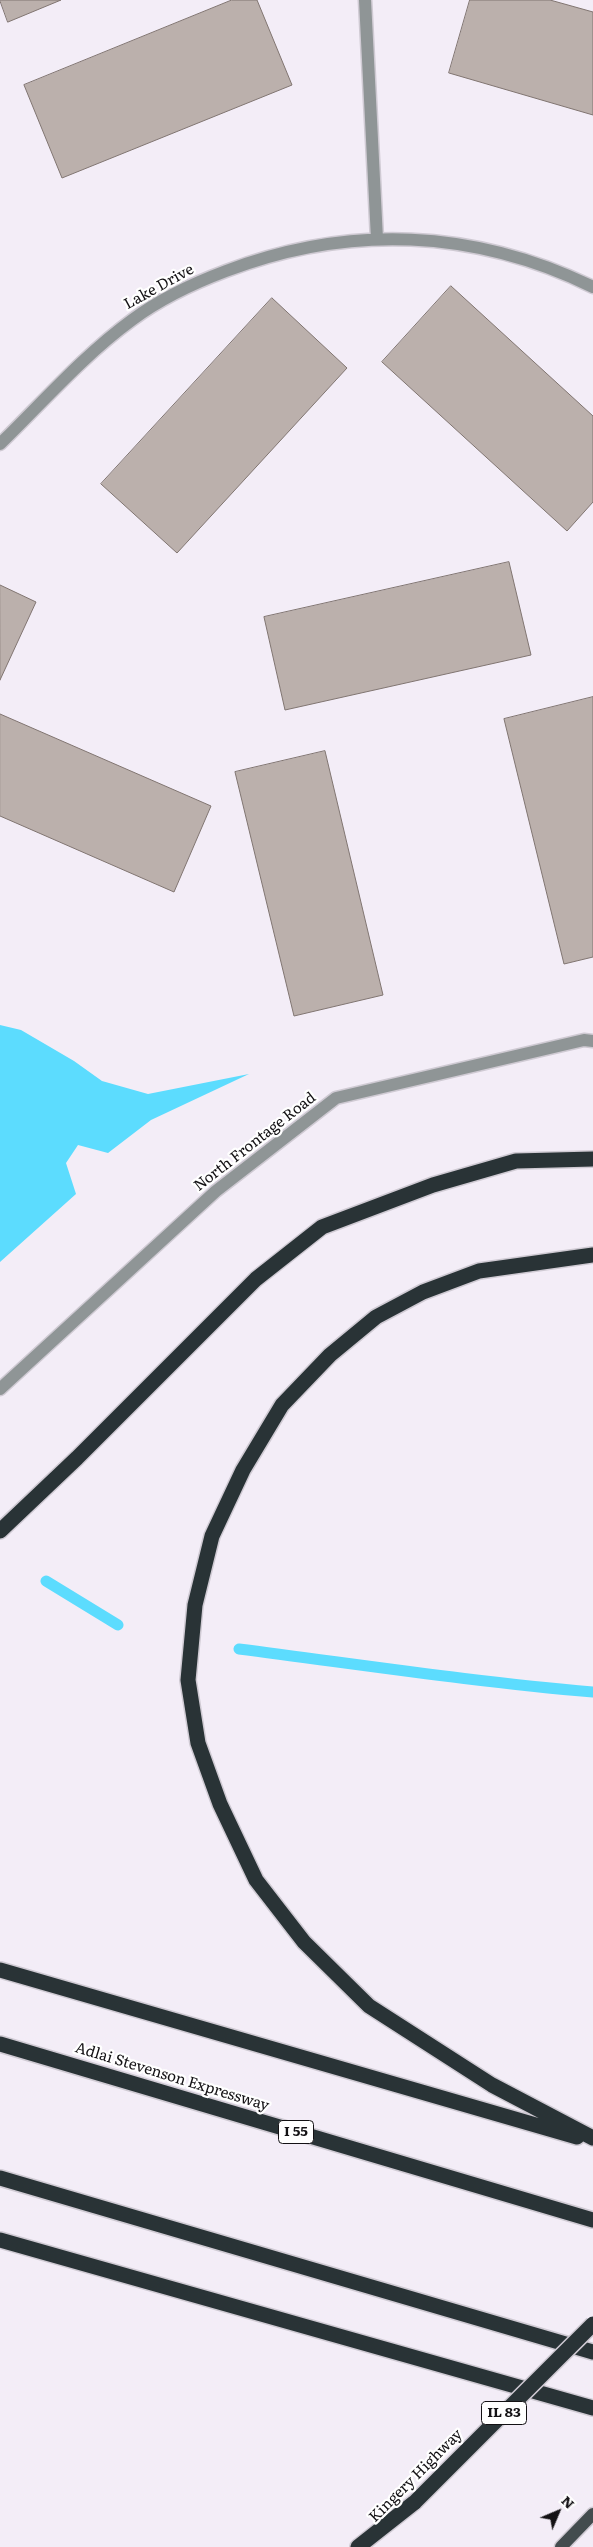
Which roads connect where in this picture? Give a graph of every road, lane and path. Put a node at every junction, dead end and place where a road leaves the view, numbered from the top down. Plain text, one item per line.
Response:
1 (365, 0) edge
2 (377, 239) junction
3 (593, 287) edge
4 (0, 444) edge
5 (593, 1040) edge
6 (593, 1159) edge
7 (593, 1255) edge
8 (0, 1389) edge
9 (0, 1531) edge
10 (0, 1970) edge
11 (0, 2044) edge
12 (593, 2140) edge
13 (0, 2178) edge
14 (593, 2220) edge
15 (2, 2241) edge
16 (593, 2324) edge
17 (593, 2352) edge
18 (593, 2408) edge
19 (415, 2502) junction
20 (593, 2514) edge
21 (358, 2547) edge
22 (371, 2547) edge
23 (561, 2547) edge

1 - 2 street
2 - 3 street, Lake Drive
2 - 4 street, Lake Drive
5 - 8 street, North Frontage Road
6 - 9 highway
7 - 12 highway
10 - 12 highway
11 - 14 highway, Adlai Stevenson Expressway / I 55
13 - 17 highway
15 - 18 highway
16 - 19 highway, Kingery Highway / IL 83, bridge
19 - 21 highway
19 - 22 main road, Kingery Highway / IL 83
20 - 23 main road

